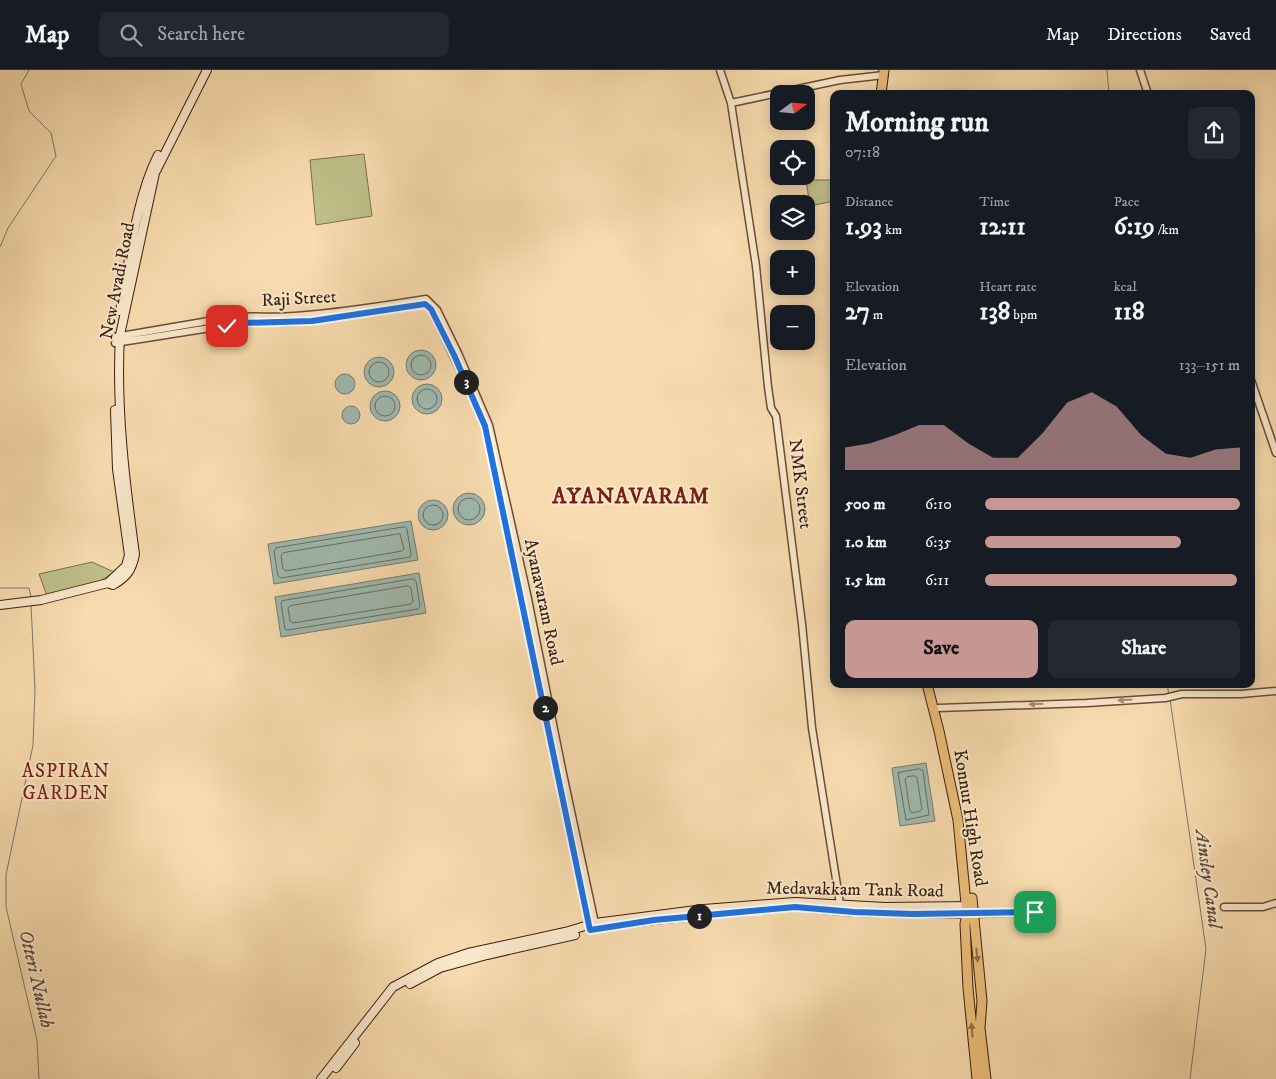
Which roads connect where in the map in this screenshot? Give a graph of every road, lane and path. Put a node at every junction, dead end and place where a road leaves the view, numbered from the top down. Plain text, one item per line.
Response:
1 (202, 70) edge
2 (207, 70) edge
3 (720, 70) edge
4 (1140, 70) edge
5 (884, 73) edge
6 (882, 90) edge
7 (1147, 90) edge
8 (731, 102) junction
9 (426, 301) joint
10 (117, 340) junction
11 (1255, 392) edge
12 (1276, 453) edge
13 (0, 605) edge
14 (928, 688) edge
15 (933, 688) edge
16 (1276, 691) edge
17 (938, 708) junction
18 (1276, 903) edge
19 (840, 904) junction
20 (1224, 907) dead end
21 (1038, 908) dead end
22 (970, 910) junction
23 (593, 927) junction
24 (321, 1079) edge
25 (327, 1079) edge
26 (977, 1079) edge
27 (986, 1079) edge

1 - 10 main road, New Avadi Road
2 - 10 main road, New Avadi Road
3 - 8 street, NMK Street
4 - 7 street
5 - 6 main road
5 - 8 street
8 - 19 street, NMK Street
9 - 10 street, Raji Street
9 - 23 street, Ayanavaram Road
10 - 13 main road, New Avadi Road
11 - 12 street
14 - 22 main road, Konnur High Road
15 - 17 main road, Konnur High Road
16 -> 17 street
17 - 22 main road, Konnur High Road
18 - 20 street
19 - 22 main road, Medavakkam Tank Road
19 - 23 main road, Medavakkam Tank Road
21 - 22 street
22 - 23 main road, Medavakkam Tank Road
26 -> 22 main road, Konnur High Road
22 -> 27 main road, Konnur High Road
23 - 24 main road, Medavakkam Tank Road
23 - 25 main road, Medavakkam Tank Road

